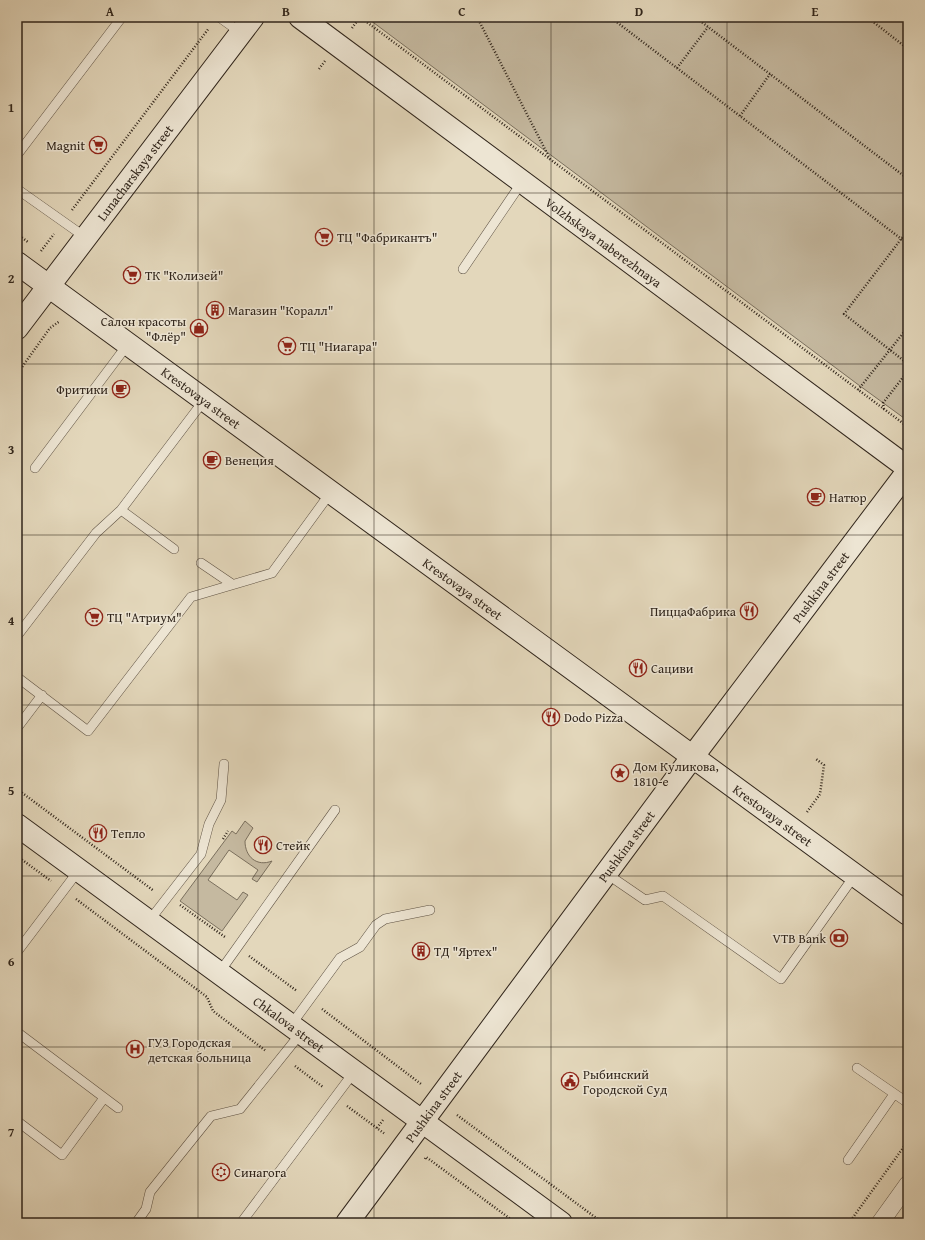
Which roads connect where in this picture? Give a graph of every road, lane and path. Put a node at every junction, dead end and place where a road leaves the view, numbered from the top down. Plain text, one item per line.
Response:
1 (122, 17) edge
2 (300, 17) edge
3 (360, 17) edge
4 (477, 17) edge
5 (610, 17) edge
6 (695, 17) edge
7 (867, 17) edge
8 (216, 20) edge
9 (246, 25) edge
10 (708, 27) junction
11 (908, 49) edge
12 (676, 68) junction
13 (770, 74) junction
14 (739, 116) junction
15 (17, 155) edge
16 (550, 160) junction
17 (908, 179) edge
18 (522, 182) junction
19 (17, 189) edge
20 (63, 222) junction
21 (908, 230) edge
22 (85, 237) junction
23 (901, 239) junction
24 (908, 244) edge
25 (41, 251) dead end
26 (17, 263) edge
27 (463, 269) dead end
28 (48, 285) junction
29 (73, 304) junction
30 (908, 327) edge
31 (17, 328) edge
32 (128, 344) junction
33 (890, 350) junction
34 (908, 364) edge
35 (908, 371) edge
36 (17, 374) edge
37 (858, 390) junction
38 (205, 399) junction
39 (884, 409) junction
40 (908, 427) edge
41 (35, 468) dead end
42 (908, 468) edge
43 (908, 471) edge
44 (331, 492) junction
45 (120, 510) junction
46 (174, 549) dead end
47 (201, 563) dead end
48 (232, 584) junction
49 (17, 636) edge
50 (17, 677) edge
51 (42, 695) junction
52 (17, 728) edge
53 (693, 756) junction
54 (816, 759) dead end
55 (224, 764) dead end
56 (17, 789) edge
57 (335, 810) dead end
58 (807, 812) dead end
59 (17, 825) edge
60 (17, 856) edge
61 (79, 870) junction
62 (607, 874) junction
63 (855, 875) junction
64 (64, 890) junction
65 (168, 896) junction
66 (430, 910) dead end
67 (908, 914) edge
68 (149, 921) junction
69 (237, 947) junction
70 (17, 952) edge
71 (219, 973) junction
72 (309, 1000) junction
73 (296, 1029) junction
74 (17, 1032) edge
75 (283, 1057) junction
76 (858, 1068) dead end
77 (354, 1072) junction
78 (420, 1084) dead end
79 (894, 1094) junction
80 (336, 1097) junction
81 (104, 1098) junction
82 (908, 1103) edge
83 (118, 1108) dead end
84 (457, 1115) dead end
85 (17, 1121) edge
86 (422, 1122) junction
87 (908, 1141) edge
88 (403, 1147) junction
89 (426, 1157) dead end
90 (848, 1160) dead end
91 (908, 1184) edge
92 (136, 1223) edge
93 (241, 1223) edge
94 (347, 1223) edge
95 (516, 1223) edge
96 (560, 1223) edge
97 (603, 1223) edge
98 (849, 1223) edge
99 (880, 1223) edge

1 - 15 lane
2 - 18 street, Volzhskaya naberezhnaya
3 - 16 path
4 - 16 path
5 - 12 path
6 - 10 path
7 - 11 path
8 - 9 lane
8 - 20 path
9 - 22 street, Lunacharskaya street
10 - 12 path
10 - 13 path
12 - 14 path
13 - 14 path
13 - 17 path
14 - 23 path
16 - 37 path
18 - 27 lane
18 - 42 street, Volzhskaya naberezhnaya
19 - 20 lane
20 - 22 lane
20 - 25 path
21 - 23 path
22 - 28 street, Lunacharskaya street
23 - 24 path
23 - 33 path
26 - 28 street, Krestovaya street
28 - 29 street, Krestovaya street
28 - 31 street, Lunacharskaya street
29 - 32 street, Krestovaya street
29 - 36 path
30 - 33 path
32 - 38 street, Krestovaya street
32 - 41 lane
33 - 34 path
33 - 37 path
35 - 39 path
37 - 39 path
38 - 44 street, Krestovaya street
38 - 45 lane
39 - 40 path
43 - 53 street, Pushkina street
44 - 48 lane
44 - 53 street, Krestovaya street
45 - 46 lane
45 - 49 lane
47 - 48 lane
48 - 51 lane
50 - 51 lane
51 - 52 lane
53 - 62 street, Pushkina street
53 - 63 street, Krestovaya street
54 - 58 path
55 - 65 lane
56 - 65 path
57 - 69 lane
59 - 61 street, Chkalova street
60 - 64 path
61 - 64 lane
61 - 68 street, Chkalova street
62 - 63 lane
62 - 86 street, Pushkina street
63 - 67 street, Krestovaya street
64 - 70 lane
64 - 75 path
65 - 68 lane
65 - 69 path
66 - 72 lane
68 - 71 street, Chkalova street
69 - 71 lane
69 - 72 path
71 - 73 street, Chkalova street
72 - 73 lane
72 - 78 path
73 - 75 lane
73 - 77 street, Chkalova street
74 - 81 lane
75 - 80 path
75 - 92 lane
76 - 79 lane
77 - 80 lane
77 - 86 street, Chkalova street
79 - 82 lane
79 - 90 lane
80 - 88 path
80 - 93 lane
81 - 83 lane
81 - 85 lane
84 - 97 path
86 - 88 street, Pushkina street
86 - 96 street, Chkalova street
87 - 98 path
88 - 94 street, Pushkina street
89 - 95 path
91 - 99 street

